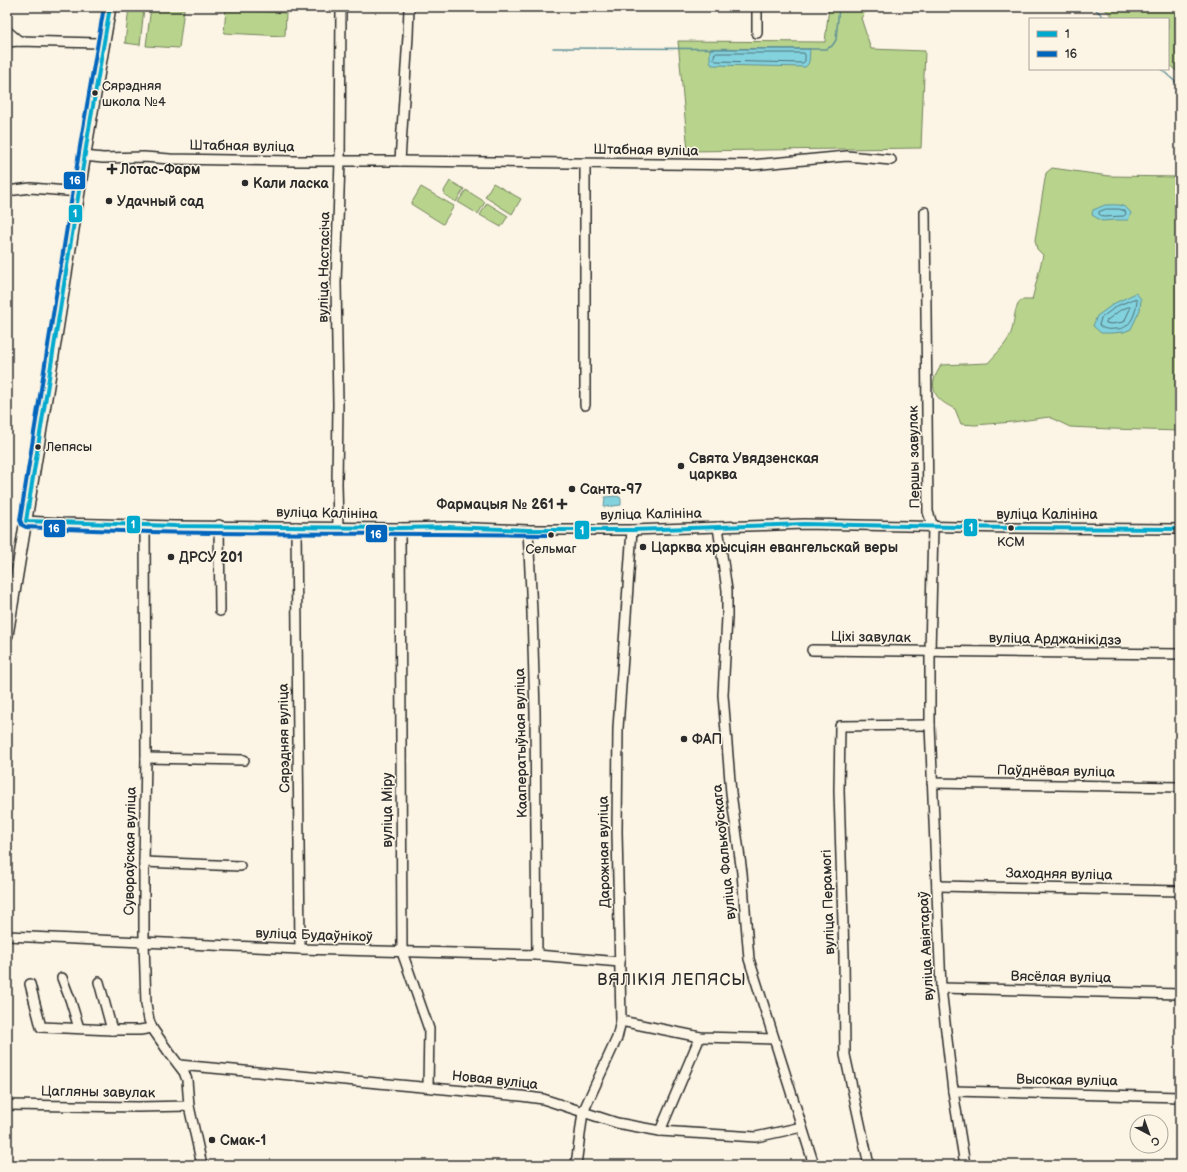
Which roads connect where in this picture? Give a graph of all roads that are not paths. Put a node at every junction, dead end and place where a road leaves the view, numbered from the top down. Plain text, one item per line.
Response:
1 (110, 7) edge
2 (341, 7) edge
3 (409, 7) edge
4 (757, 7) edge
5 (7, 31) edge
6 (757, 33) dead end
7 (19, 41) junction
8 (7, 42) edge
9 (104, 44) junction
10 (84, 156) junction
11 (400, 160) junction
12 (891, 160) dead end
13 (340, 161) junction
14 (585, 164) junction
15 (7, 191) edge
16 (79, 192) junction
17 (925, 212) dead end
18 (585, 405) dead end
19 (29, 502) junction
20 (26, 521) junction
21 (50, 523) junction
22 (145, 525) junction
23 (219, 525) junction
24 (296, 526) junction
25 (338, 527) junction
26 (718, 527) junction
27 (933, 527) junction
28 (400, 528) junction
29 (1180, 529) edge
30 (528, 530) junction
31 (632, 530) junction
32 (22, 543) junction
33 (220, 611) dead end
34 (7, 635) edge
35 (812, 650) dead end
36 (930, 652) junction
37 (1180, 654) edge
38 (930, 725) junction
39 (146, 758) junction
40 (244, 760) dead end
41 (932, 783) junction
42 (1180, 787) edge
43 (144, 862) junction
44 (240, 866) dead end
45 (937, 886) junction
46 (1180, 891) edge
47 (7, 936) edge
48 (144, 942) junction
49 (300, 949) junction
50 (402, 952) junction
51 (537, 955) junction
52 (620, 962) junction
53 (62, 978) dead end
54 (99, 982) dead end
55 (30, 984) dead end
56 (941, 988) junction
57 (1180, 994) edge
58 (621, 1021) junction
59 (78, 1028) junction
60 (152, 1028) junction
61 (112, 1030) junction
62 (700, 1037) junction
63 (774, 1039) junction
64 (179, 1065) junction
65 (428, 1087) junction
66 (953, 1091) junction
67 (1180, 1097) edge
68 (7, 1105) edge
69 (189, 1106) junction
70 (583, 1112) junction
71 (802, 1127) junction
72 (660, 1131) junction
73 (202, 1165) edge
74 (576, 1165) edge
75 (814, 1165) edge
76 (869, 1165) edge
77 (965, 1165) edge

1 - 9 main road
2 - 13 street, вуліца Настасіча
3 - 11 street
4 - 6 street
5 - 7 street
7 - 8 street
7 - 9 street
9 - 10 main road
10 - 13 street, Штабная вуліца
10 - 16 main road
11 - 13 street, Штабная вуліца
11 - 14 street, Штабная вуліца
12 - 14 street, Штабная вуліца
13 - 25 street, вуліца Настасіча
14 - 18 street
15 - 16 street
16 - 19 main road
17 - 27 street, Першы завулак
19 - 20 main road
19 - 21 street
20 - 21 street, вуліца Калініна
20 - 32 main road
21 - 22 street, вуліца Калініна
21 - 32 street
22 - 23 street, вуліца Калініна
22 - 39 street, Сувораўская вуліца
23 - 24 street, вуліца Калініна
23 - 33 street
24 - 25 street, вуліца Калініна
24 - 49 street, Сярэдняя вуліца
25 - 28 street, вуліца Калініна
26 - 27 street, вуліца Калініна
26 - 31 street, вуліца Калініна
26 - 63 street, вуліца Фалькоўскага
27 - 29 street, вуліца Калініна
27 - 36 street, Першы завулак
28 - 30 street, вуліца Калініна
28 - 50 street, вуліца Міру
30 - 31 street, вуліца Калініна
30 - 51 street, Кааператыўная вуліца
31 - 52 street, Дарожная вуліца
32 - 34 main road
35 - 36 street, Ціхі завулак
36 - 37 street, вуліца Арджанікідзэ
36 - 38 street, Першы завулак
38 - 41 street, вуліца Авіятараў
38 - 76 street, вуліца Перамогі
39 - 40 street
39 - 43 street, Сувораўская вуліца
41 - 42 street, Паўднёвая вуліца
41 - 45 street, вуліца Авіятараў
43 - 44 street
43 - 48 street, Сувораўская вуліца
45 - 46 street, Заходняя вуліца
45 - 56 street, вуліца Авіятараў
47 - 48 street, вуліца Будаўнікоў
48 - 49 street, вуліца Будаўнікоў
48 - 60 street, Сувораўская вуліца
49 - 50 street, вуліца Будаўнікоў
50 - 51 street, вуліца Будаўнікоў
50 - 65 street, вуліца Міру
51 - 52 street, вуліца Будаўнікоў
52 - 58 street, Дарожная вуліца
53 - 59 street
54 - 61 street
55 - 59 street
56 - 57 street, Вясёлая вуліца
56 - 66 street, вуліца Авіятараў
58 - 62 street
58 - 70 street, Дарожная вуліца
59 - 61 street
60 - 61 street
60 - 64 street, Сувораўская вуліца
62 - 63 street
62 - 72 street
63 - 71 street, вуліца Фалькоўскага
64 - 65 street, Новая вуліца
64 - 69 street, Сувораўская вуліца
65 - 70 street, Новая вуліца
66 - 67 street, Высокая вуліца
66 - 77 street, вуліца Авіятараў
68 - 69 street, Цагляны завулак
69 - 73 street, Сувораўская вуліца
70 - 72 street, Новая вуліца
70 - 74 street, Дарожная вуліца
71 - 72 street, Новая вуліца
71 - 75 street, вуліца Фалькоўскага

